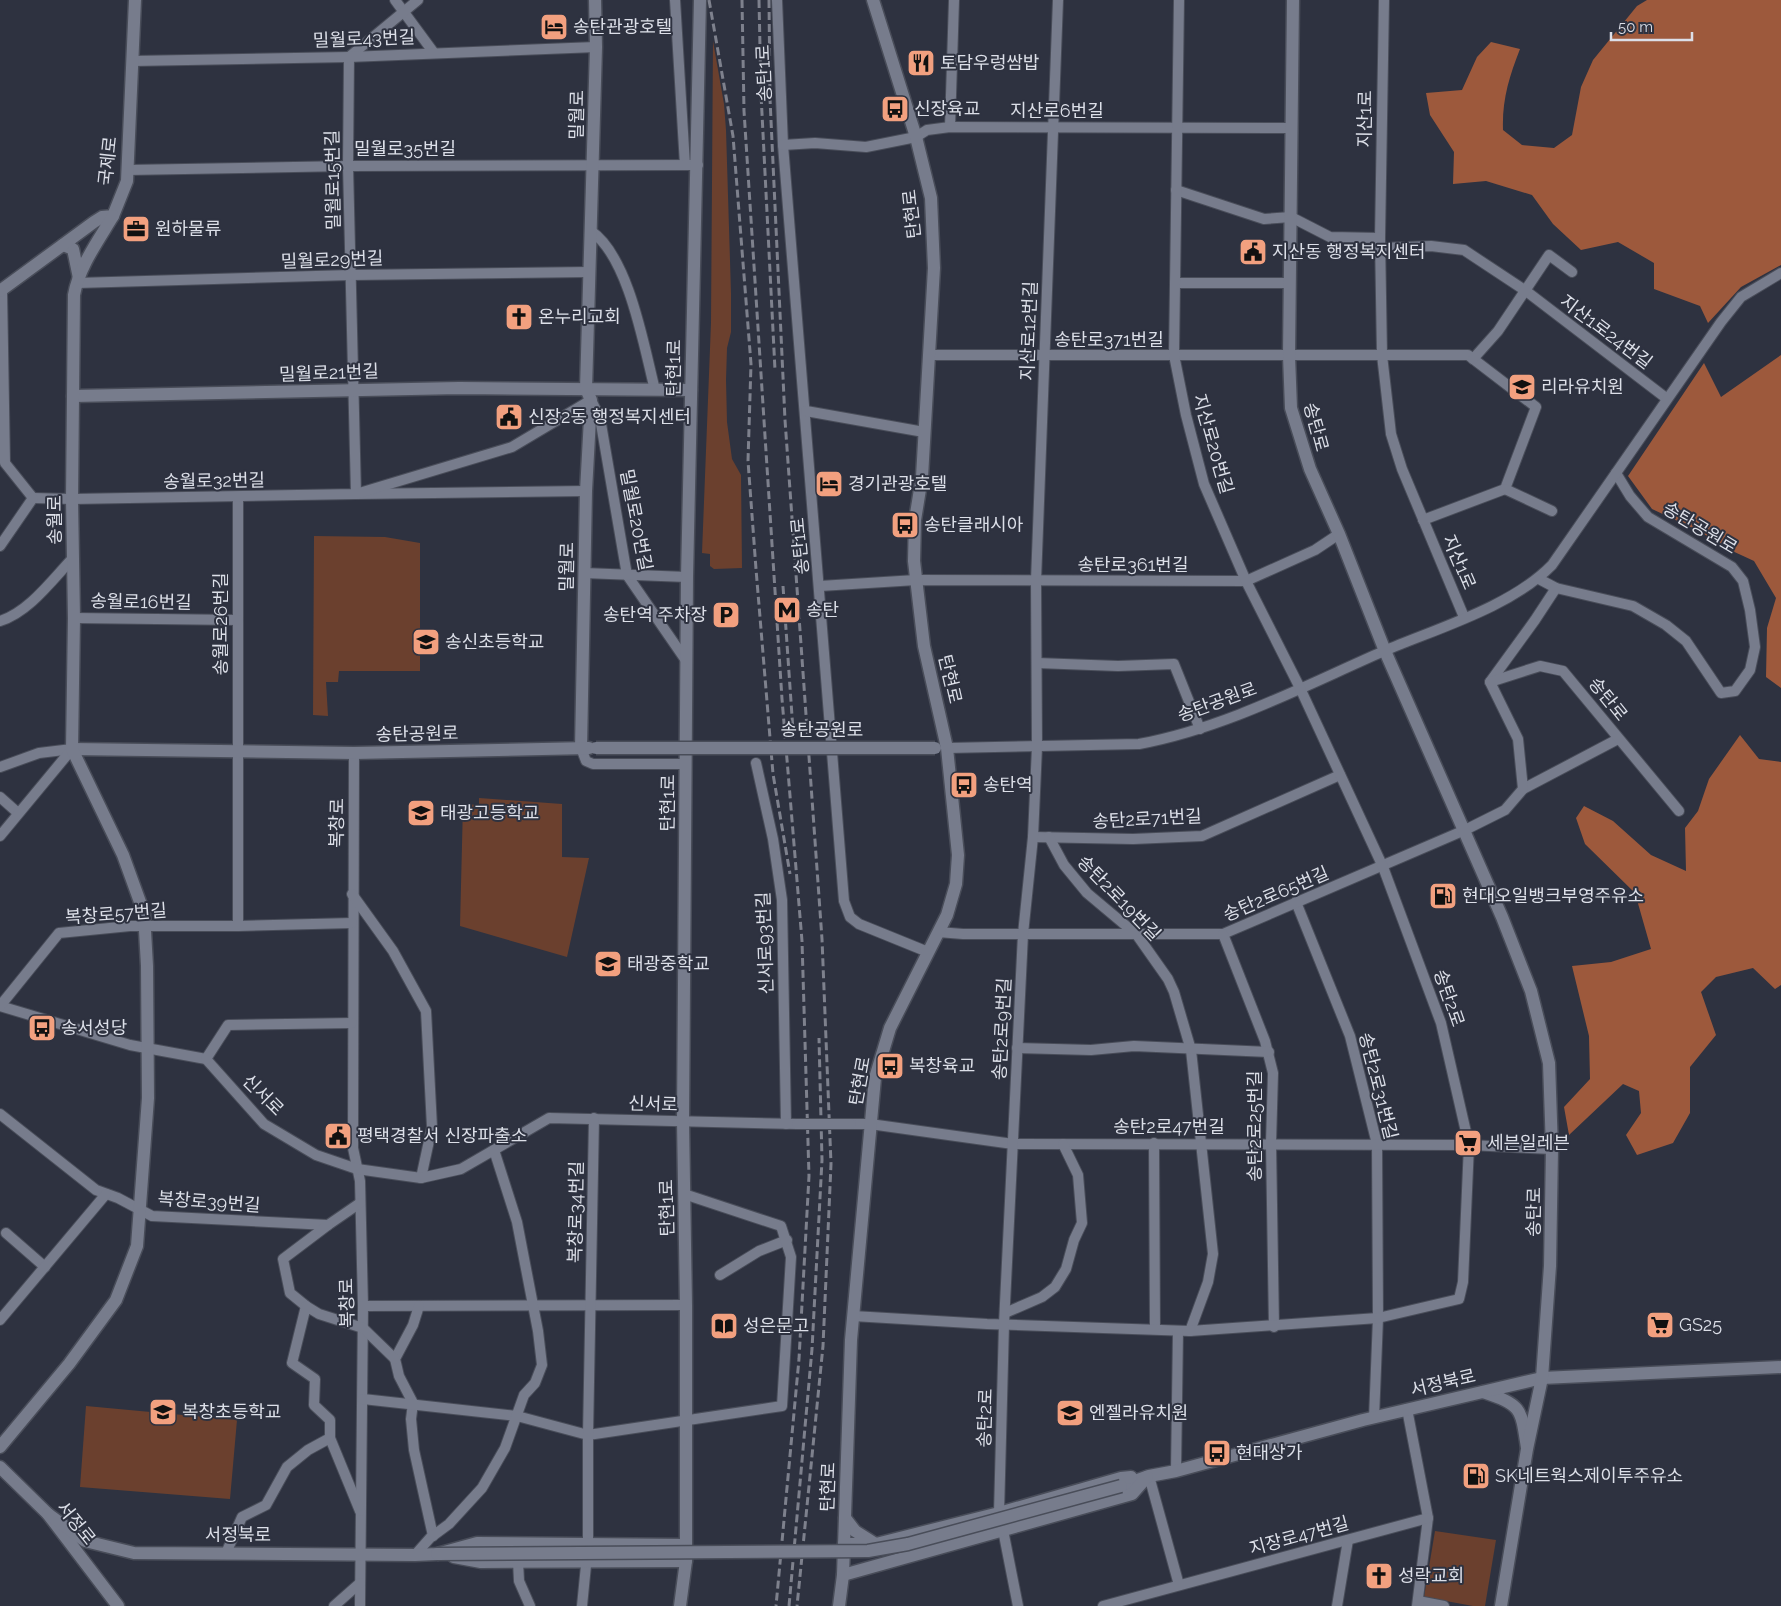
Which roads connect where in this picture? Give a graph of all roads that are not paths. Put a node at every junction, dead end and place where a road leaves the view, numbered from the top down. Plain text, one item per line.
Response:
1 (135, 0) edge
2 (395, 0) edge
3 (418, 0) edge
4 (594, 0) edge
5 (675, 0) edge
6 (700, 0) edge
7 (777, 0) edge
8 (872, 0) edge
9 (954, 0) edge
10 (1058, 0) edge
11 (1179, 0) edge
12 (1293, 0) edge
13 (1384, 0) edge
14 (403, 11) junction
15 (596, 46) junction
16 (434, 53) junction
17 (349, 57) junction
18 (132, 61) junction
19 (950, 128) junction
20 (1052, 128) junction
21 (1176, 128) junction
22 (1292, 128) junction
23 (916, 137) junction
24 (782, 145) junction
25 (593, 164) junction
26 (692, 165) junction
27 (348, 166) junction
28 (127, 170) junction
29 (1176, 190) junction
30 (113, 216) junction
31 (1291, 217) junction
32 (591, 231) junction
33 (1380, 243) junction
34 (63, 245) junction
35 (589, 272) junction
36 (1572, 272) dead end
37 (1781, 273) edge
38 (351, 275) junction
39 (78, 281) junction
40 (1175, 283) junction
41 (1290, 283) junction
42 (1, 290) edge
43 (1526, 291) junction
44 (1382, 354) junction
45 (929, 355) junction
46 (1174, 355) junction
47 (1044, 356) junction
48 (1289, 356) junction
49 (1471, 357) junction
50 (2, 390) edge
51 (354, 390) junction
52 (655, 390) junction
53 (692, 390) junction
54 (588, 395) junction
55 (73, 396) junction
56 (1666, 398) junction
57 (806, 411) junction
58 (924, 432) junction
59 (1616, 473) junction
60 (1505, 489) junction
61 (586, 491) junction
62 (356, 494) junction
63 (238, 497) junction
64 (33, 498) junction
65 (72, 499) junction
66 (1552, 511) dead end
67 (1423, 520) junction
68 (1339, 534) junction
69 (0, 546) edge
70 (73, 558) junction
71 (584, 573) junction
72 (627, 575) junction
73 (687, 576) junction
74 (1538, 578) junction
75 (916, 580) junction
76 (1036, 581) junction
77 (1246, 581) junction
78 (820, 586) junction
79 (1556, 588) junction
80 (1464, 617) junction
81 (74, 618) junction
82 (238, 620) junction
83 (0, 621) edge
84 (1385, 651) junction
85 (687, 662) junction
86 (1037, 663) junction
87 (1490, 682) junction
88 (1300, 688) junction
89 (1200, 730) junction
90 (1618, 739) junction
91 (1037, 747) junction
92 (581, 748) junction
93 (941, 748) junction
94 (72, 750) junction
95 (237, 750) junction
96 (354, 753) junction
97 (756, 763) dead end
98 (686, 764) junction
99 (0, 767) edge
100 (1340, 775) junction
101 (1522, 789) junction
102 (0, 797) edge
103 (1679, 811) dead end
104 (18, 813) junction
105 (1465, 830) junction
106 (0, 836) edge
107 (1033, 837) junction
108 (1049, 837) junction
109 (1383, 867) junction
110 (352, 894) junction
111 (1296, 902) junction
112 (352, 923) junction
113 (145, 926) junction
114 (238, 926) junction
115 (938, 932) junction
116 (1023, 934) junction
117 (1223, 934) junction
118 (1137, 935) junction
119 (928, 952) junction
120 (0, 1006) edge
121 (352, 1023) junction
122 (148, 1048) junction
123 (1017, 1048) junction
124 (1191, 1050) junction
125 (1269, 1052) junction
126 (206, 1059) junction
127 (0, 1114) edge
128 (594, 1118) junction
129 (683, 1121) junction
130 (792, 1124) junction
131 (870, 1124) junction
132 (1154, 1143) junction
133 (1201, 1143) junction
134 (1013, 1144) junction
135 (1063, 1144) junction
136 (1271, 1144) junction
137 (1377, 1144) junction
138 (1469, 1144) junction
139 (1552, 1149) junction
140 (494, 1150) junction
141 (356, 1169) junction
142 (421, 1178) junction
143 (106, 1194) junction
144 (684, 1194) junction
145 (360, 1203) junction
146 (140, 1209) junction
147 (328, 1225) junction
148 (6, 1233) dead end
149 (787, 1240) junction
150 (45, 1267) junction
151 (720, 1275) dead end
152 (686, 1305) junction
153 (306, 1306) junction
154 (364, 1306) junction
155 (419, 1306) junction
156 (533, 1306) junction
157 (591, 1307) junction
158 (853, 1316) junction
159 (1378, 1318) junction
160 (1005, 1319) junction
161 (0, 1320) edge
162 (1274, 1327) junction
163 (363, 1328) junction
164 (1155, 1330) junction
165 (1178, 1330) junction
166 (1190, 1331) junction
167 (395, 1359) junction
168 (1781, 1367) edge
169 (1542, 1378) junction
170 (1483, 1392) junction
171 (363, 1399) junction
172 (413, 1403) junction
173 (1407, 1409) junction
174 (517, 1416) junction
175 (1374, 1418) junction
176 (686, 1419) junction
177 (588, 1435) junction
178 (330, 1438) junction
179 (0, 1447) edge
180 (1527, 1449) junction
181 (0, 1467) edge
182 (1176, 1471) junction
183 (1149, 1476) junction
184 (999, 1513) junction
185 (48, 1514) junction
186 (362, 1516) junction
187 (845, 1518) junction
188 (1428, 1518) junction
189 (1003, 1530) junction
190 (433, 1536) junction
191 (1348, 1540) junction
192 (844, 1544) junction
193 (876, 1544) junction
194 (588, 1545) junction
195 (685, 1545) junction
196 (226, 1552) junction
197 (360, 1554) junction
198 (415, 1554) junction
199 (437, 1554) junction
200 (586, 1560) junction
201 (518, 1561) junction
202 (686, 1561) junction
203 (843, 1575) junction
204 (360, 1583) junction
205 (1179, 1586) junction
206 (1417, 1604) edge
207 (118, 1606) edge
208 (334, 1606) edge
209 (360, 1606) edge
210 (530, 1606) edge
211 (582, 1606) edge
212 (680, 1606) edge
213 (839, 1606) edge
214 (1018, 1606) edge
215 (1103, 1606) edge
216 (1337, 1606) edge
217 (1444, 1606) edge
218 (1501, 1606) edge

1 - 18 street, 국제로
2 - 14 street
3 - 14 street
4 - 15 street, 밀월로
5 - 26 street
6 - 26 street, 탄현1로
7 - 24 street, 송탄1로
8 - 23 street, 탄현로
9 - 19 street
10 - 20 street, 지산로12번길
11 - 21 street, 지산로20번길
12 - 22 street, 송탄로
13 - 33 street, 지산1로
14 - 16 street
14 - 17 street
15 - 16 street, 밀월로43번길
15 - 25 street, 밀월로
16 - 17 street, 밀월로43번길
17 - 18 street, 밀월로43번길
17 - 27 street, 밀월로15번길
18 - 28 street, 국제로
19 - 20 street, 지산로6번길
19 - 23 street, 지산로6번길
20 - 21 street, 지산로6번길
20 - 47 street, 지산로12번길
21 - 22 street, 지산로6번길
21 - 29 street, 지산로20번길
22 - 31 street, 송탄로
23 - 24 street
23 - 45 street, 탄현로
24 - 57 street, 송탄1로
25 - 26 street, 밀월로35번길
25 - 27 street, 밀월로35번길
25 - 32 street, 밀월로
26 - 53 street, 탄현1로
27 - 28 street, 밀월로35번길
27 - 38 street, 밀월로15번길
28 - 30 street, 국제로
29 - 31 street
29 - 40 street, 지산로20번길
30 - 34 street
30 - 39 street, 송월로
31 - 33 street
31 - 41 street, 송탄로
32 - 35 street, 밀월로
32 - 52 street
33 - 43 street, 지산1로24번길
33 - 44 street, 지산1로
34 - 39 street
34 - 42 street
35 - 38 street, 밀월로29번길
35 - 54 street, 밀월로
36 - 43 street
37 - 56 street, 송탄공원로
38 - 39 street, 밀월로29번길
38 - 51 street, 밀월로15번길
39 - 55 street, 송월로
40 - 41 street
40 - 46 street, 지산로20번길
41 - 48 street, 송탄로
42 - 50 street
43 - 49 street
43 - 56 street, 지산1로24번길
44 - 48 street
44 - 49 street
44 - 67 street, 지산1로
45 - 47 street, 송탄로371번길
45 - 58 street, 탄현로
46 - 47 street, 송탄로371번길
46 - 48 street, 송탄로371번길
46 - 77 street, 지산로20번길
47 - 76 street, 지산로12번길
48 - 68 street, 송탄로
49 - 60 street
50 - 64 street
51 - 54 street, 밀월로21번길
51 - 55 street, 밀월로21번길
51 - 62 street, 밀월로15번길
52 - 53 street
52 - 54 street
53 - 73 street, 탄현1로
54 - 61 street, 밀월로
54 - 62 street
54 - 72 street, 밀월로20번길
55 - 65 street, 송월로
56 - 59 street, 송탄공원로
57 - 58 street
57 - 78 street, 송탄1로
58 - 75 street, 탄현로
59 - 74 street, 송탄공원로
59 - 79 street, 송탄공원로
60 - 66 street
60 - 67 street, 지산1로
61 - 62 street
61 - 71 street, 밀월로
62 - 63 street, 송월로32번길
63 - 65 street, 송월로32번길
63 - 82 street, 송월로26번길
64 - 65 street, 송월로32번길
64 - 69 street
65 - 70 street, 송월로
67 - 80 street, 지산1로
68 - 77 street, 송탄로361번길
68 - 84 street, 송탄로
70 - 81 street, 송월로
70 - 83 street
71 - 72 street
71 - 92 street, 밀월로
72 - 73 street
72 - 85 street, 밀월로20번길
73 - 85 street, 탄현1로
74 - 79 street
74 - 80 street, 송탄공원로
75 - 76 street, 송탄로361번길
75 - 78 street
75 - 93 street, 탄현로
76 - 77 street, 송탄로361번길
76 - 86 street, 지산로12번길
77 - 88 street, 지산로20번길
78 - 119 street, 송탄1로
79 - 87 street
80 - 84 street, 송탄공원로
81 - 82 street, 송월로16번길
81 - 94 street, 송월로
82 - 95 street, 송월로26번길
84 - 88 street, 송탄공원로
84 - 105 street, 송탄로
85 - 98 street, 탄현1로
86 - 89 street
86 - 91 street, 지산로12번길
87 - 90 street, 송탄로
87 - 101 street
88 - 89 street, 송탄공원로
88 - 100 street, 송탄2로
89 - 91 street, 송탄공원로
90 - 101 street
90 - 103 street, 송탄로
91 - 93 street, 송탄공원로
91 - 107 street, 송탄2로9번길
92 - 93 street, 송탄공원로, bridge
92 - 96 street, 송탄공원로
92 - 98 street
93 - 115 street, 탄현로
94 - 95 street, 송탄공원로
94 - 99 street
94 - 104 street
94 - 113 street
95 - 96 street, 송탄공원로
95 - 114 street
96 - 110 street, 복창로
97 - 130 street, 신서로93번길
98 - 129 street, 탄현1로
100 - 108 street, 송탄2로71번길
100 - 109 street, 송탄2로
101 - 105 street
102 - 104 street
104 - 106 street
105 - 109 street
105 - 139 street, 송탄로
107 - 108 street, 송탄2로71번길
107 - 116 street, 송탄2로9번길
108 - 118 street, 송탄2로19번길
109 - 111 street, 송탄2로65번길
109 - 138 street, 송탄2로
110 - 112 street, 복창로
110 - 142 street
111 - 117 street, 송탄2로65번길
111 - 137 street, 송탄2로31번길
112 - 114 street, 복창로57번길
112 - 121 street, 복창로
113 - 114 street, 복창로57번길
113 - 120 street, 복창로57번길
113 - 122 street
115 - 116 street, 송탄2로65번길
115 - 119 street, 탄현로
116 - 118 street, 송탄2로65번길
116 - 123 street, 송탄2로9번길
117 - 118 street, 송탄2로65번길
117 - 125 street, 송탄2로25번길
118 - 124 street, 송탄2로19번길
119 - 131 street, 탄현로
120 - 122 street
121 - 126 street
121 - 141 street, 복창로
122 - 126 street
122 - 146 street
123 - 124 street
123 - 134 street, 송탄2로9번길
124 - 125 street
124 - 133 street, 송탄2로19번길
125 - 136 street, 송탄2로25번길
126 - 141 street, 신서로
127 - 143 street, 복창로39번길
128 - 129 street, 신서로
128 - 140 street, 신서로
128 - 157 street, 복창로34번길
129 - 130 street, 신서로
129 - 144 street, 탄현1로
130 - 131 street, 신서로, bridge
131 - 134 street, 송탄2로47번길
131 - 158 street, 탄현로
132 - 133 street, 송탄2로47번길
132 - 135 street, 송탄2로47번길
132 - 164 street
133 - 136 street, 송탄2로47번길
133 - 166 street, 송탄2로19번길
134 - 135 street, 송탄2로47번길
134 - 160 street, 송탄2로9번길
135 - 160 street
136 - 137 street, 송탄2로47번길
136 - 162 street, 송탄2로25번길
137 - 138 street, 송탄2로47번길
137 - 159 street, 송탄2로31번길
138 - 139 street
138 - 159 street, 송탄2로
139 - 169 street, 송탄로
140 - 142 street, 신서로
140 - 156 street
141 - 142 street, 신서로
141 - 145 street, 복창로
143 - 146 street, 복창로39번길
143 - 150 street
144 - 149 street
144 - 152 street, 탄현1로
145 - 147 street
145 - 154 street, 복창로
146 - 147 street, 복창로39번길
146 - 179 street
147 - 153 street
148 - 150 street
149 - 151 street
149 - 176 street
150 - 161 street
152 - 157 street
152 - 176 street, 탄현1로
153 - 163 street
153 - 178 street
154 - 155 street
154 - 163 street, 복창로
155 - 156 street
155 - 167 street
156 - 157 street
156 - 174 street
157 - 177 street, 복창로34번길
158 - 160 street, 송탄2로
158 - 187 street, 탄현로
159 - 162 street, 송탄2로
159 - 175 street
160 - 164 street, 송탄2로
160 - 184 street, 송탄2로
162 - 166 street, 송탄2로
163 - 167 street
163 - 171 street, 복창로
164 - 165 street, 송탄2로
165 - 166 street, 송탄2로
165 - 182 street
167 - 172 street
168 - 169 street, 서정북로
169 - 170 street, 서정북로
169 - 180 street, 송탄로
170 - 173 street, 서정북로
170 - 180 street
171 - 172 street
171 - 186 street, 복창로
172 - 174 street
172 - 190 street
173 - 175 street, 서정북로
173 - 188 street
174 - 177 street
174 - 190 street
175 - 182 street, 서정북로
176 - 177 street
176 - 195 street, 탄현1로
177 - 194 street, 복창로34번길
178 - 186 street
178 - 196 street
180 - 218 street, 송탄로
181 - 185 street, 서정로
182 - 183 street, 서정북로
183 - 184 street
183 - 189 street
183 - 199 street, 서정북로, bridge
183 - 205 street
184 - 193 street
185 - 196 street, 서정북로
185 - 207 street, 서정로
186 - 197 street, 복창로
187 - 192 street, 탄현로
187 - 193 street
188 - 191 street, 지장로47번길
188 - 206 street
189 - 203 street
189 - 214 street
190 - 198 street
191 - 205 street, 지장로47번길
191 - 216 street
192 - 193 street
192 - 203 street, 탄현로
194 - 195 street
194 - 199 street
194 - 200 street, 복창로34번길
195 - 202 street, 탄현1로
196 - 197 street, 서정북로
197 - 198 street, 서정북로
197 - 204 street, 복창로
198 - 199 street, 서정북로
199 - 201 street
200 - 201 street
200 - 202 street
200 - 211 street, 복창로34번길
201 - 210 street
202 - 212 street, 탄현1로
203 - 213 street, 탄현로
204 - 208 street
204 - 209 street, 복창로
205 - 215 street, 지장로47번길
206 - 217 street

